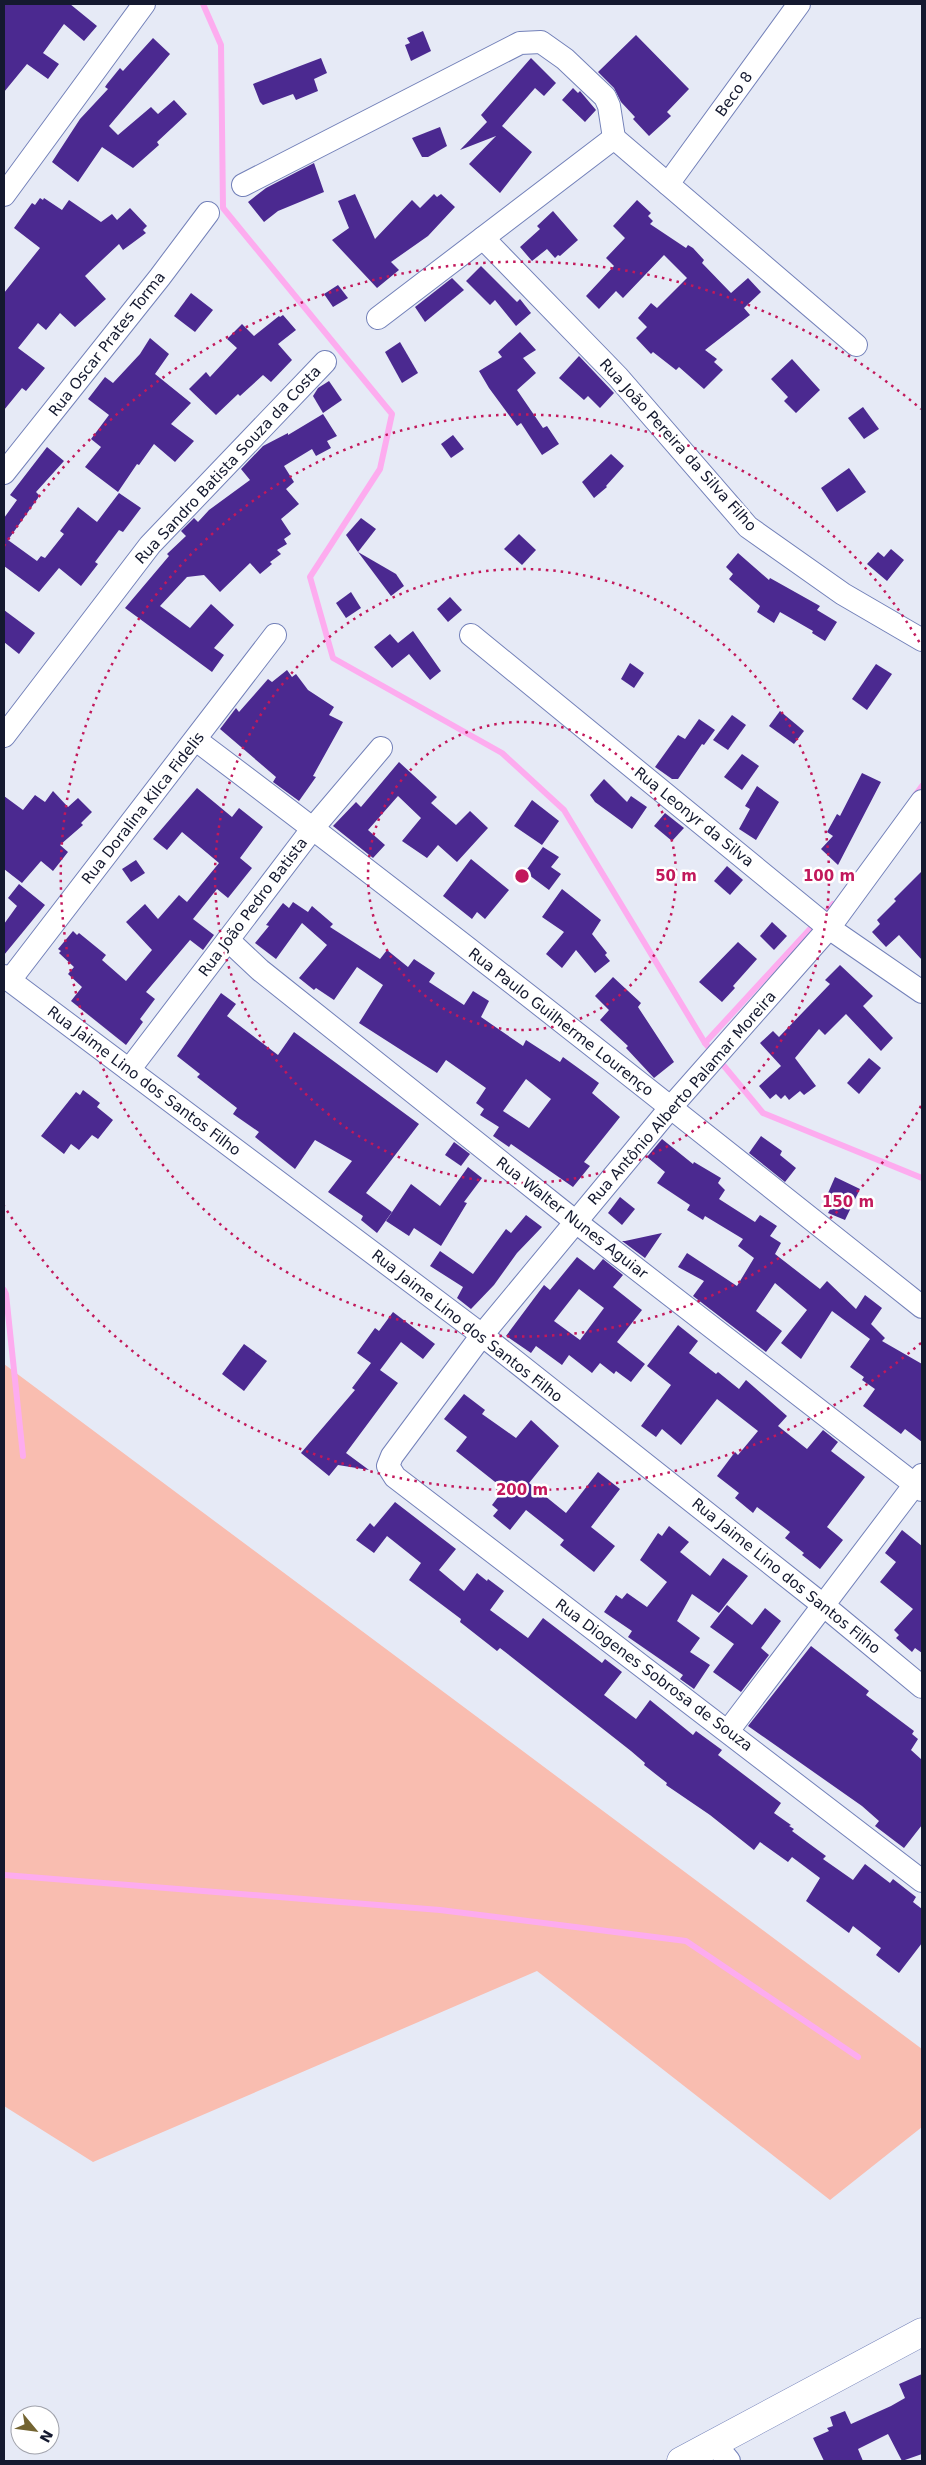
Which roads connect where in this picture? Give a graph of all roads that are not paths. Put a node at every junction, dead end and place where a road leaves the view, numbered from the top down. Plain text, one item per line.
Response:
1 (144, 4) edge
2 (799, 4) edge
3 (614, 138) junction
4 (668, 184) junction
5 (243, 185) dead end
6 (4, 195) edge
7 (208, 213) dead end
8 (483, 238) junction
9 (378, 318) dead end
10 (856, 345) dead end
11 (325, 362) dead end
12 (5, 469) edge
13 (275, 635) dead end
14 (471, 635) dead end
15 (922, 640) edge
16 (4, 736) edge
17 (196, 740) junction
18 (381, 748) dead end
19 (920, 810) edge
20 (313, 828) junction
21 (829, 928) junction
22 (228, 940) junction
23 (7, 978) edge
24 (922, 992) edge
25 (129, 1070) junction
26 (671, 1107) junction
27 (576, 1222) junction
28 (922, 1307) edge
29 (482, 1335) junction
30 (388, 1466) joint
31 (920, 1483) edge
32 (823, 1605) junction
33 (922, 1687) edge
34 (728, 1731) junction
35 (922, 1881) edge
36 (922, 2332) edge
37 (722, 2453) edge
38 (681, 2461) edge

1 - 6 street
2 - 4 street, Beco 8
3 - 4 street
3 - 5 street
3 - 8 street
4 - 10 street
7 - 12 street, Rua Oscar Prates Torma
8 - 9 street
8 - 15 street, Rua João Pereira da Silva Filho
11 - 16 street, Rua Sandro Batista Souza da Costa
13 - 17 street, Rua Doralina Kilca Fidelis
14 - 21 street, Rua Leonyr da Silva
17 - 20 street, Rua Paulo Guilherme Lourenço
17 - 23 street, Rua Doralina Kilca Fidelis
18 - 20 street, Rua João Pedro Batista
19 - 21 street, Rua Antônio Alberto Palamar Moreira
20 - 22 street, Rua João Pedro Batista
20 - 26 street, Rua Paulo Guilherme Lourenço
21 - 24 street, Rua Leonyr da Silva
21 - 26 street, Rua Antônio Alberto Palamar Moreira
22 - 25 street, Rua João Pedro Batista
22 - 27 street, Rua Walter Nunes Aguiar
23 - 25 street, Rua Jaime Lino dos Santos Filho
25 - 29 street, Rua Jaime Lino dos Santos Filho
26 - 27 street, Rua Antônio Alberto Palamar Moreira
26 - 28 street, Rua Paulo Guilherme Lourenço
27 - 29 street, Rua Antônio Alberto Palamar Moreira
27 - 31 street, Rua Walter Nunes Aguiar
29 - 30 street, Rua Antônio Alberto Palamar Moreira
29 - 32 street, Rua Jaime Lino dos Santos Filho
30 - 34 street, Rua Diogenes Sobrosa de Souza
31 - 32 street
32 - 33 street, Rua Jaime Lino dos Santos Filho
32 - 34 street
34 - 35 street, Rua Diogenes Sobrosa de Souza
36 - 37 main road
37 - 38 main road

